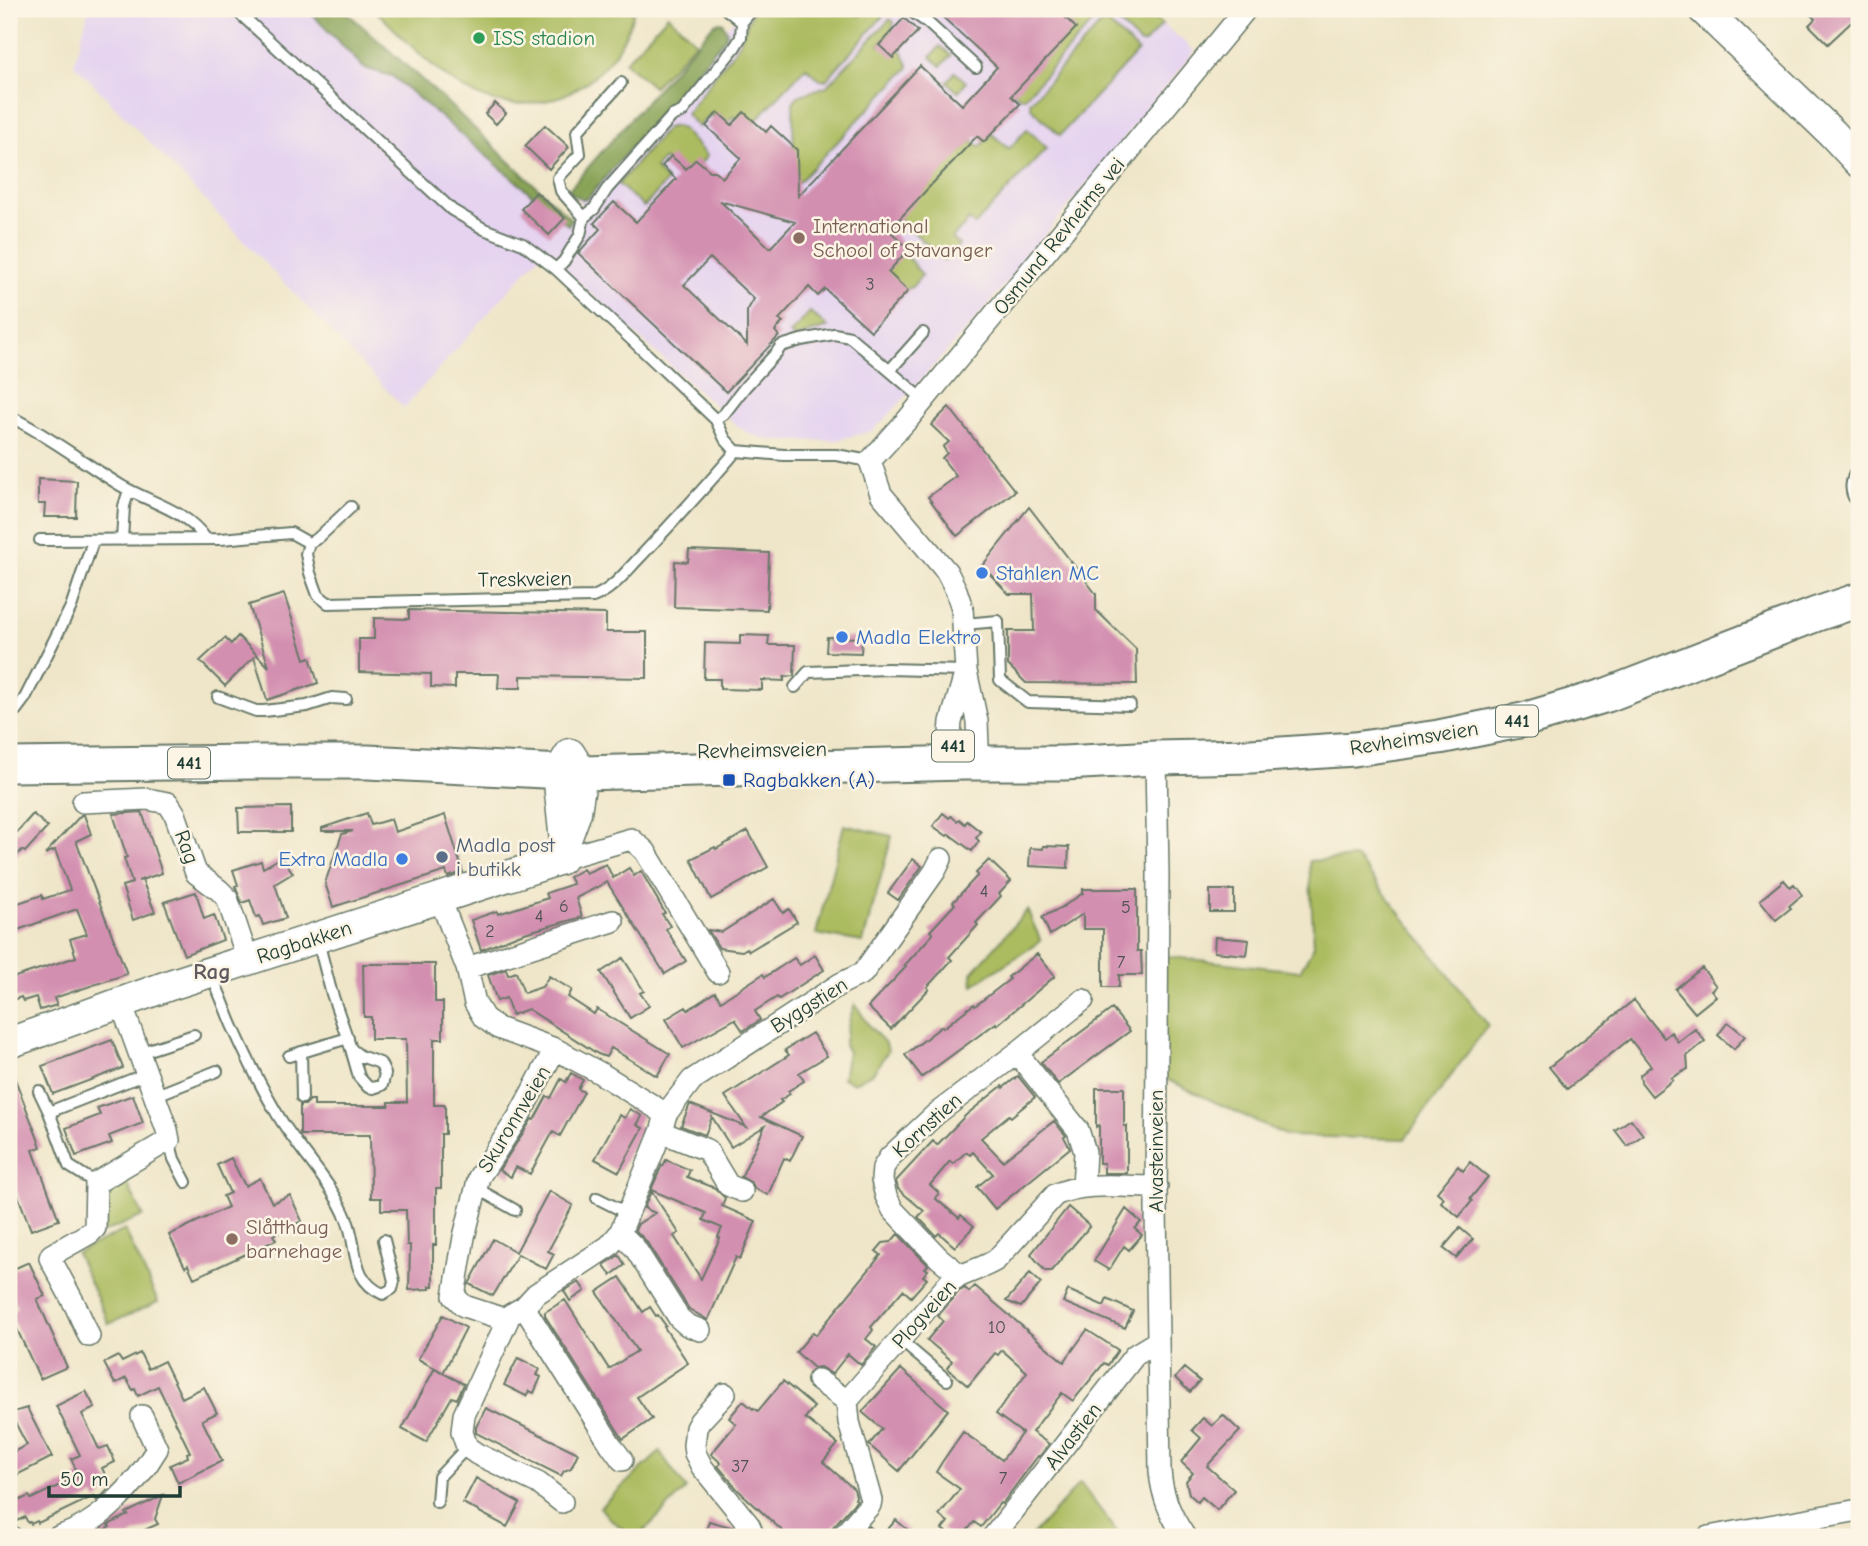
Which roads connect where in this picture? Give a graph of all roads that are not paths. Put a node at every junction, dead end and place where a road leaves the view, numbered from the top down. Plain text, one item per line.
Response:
1 (235, 9) edge
2 (726, 9) edge
3 (753, 9) edge
4 (908, 9) edge
5 (1245, 9) edge
6 (1703, 9) edge
7 (742, 22) junction
8 (976, 67) dead end
9 (621, 83) dead end
10 (1859, 162) edge
11 (584, 217) junction
12 (556, 269) junction
13 (923, 333) dead end
14 (890, 370) junction
15 (923, 400) junction
16 (9, 416) edge
17 (716, 420) junction
18 (736, 451) junction
19 (870, 461) junction
20 (1859, 466) edge
21 (129, 491) junction
22 (1859, 505) edge
23 (351, 507) dead end
24 (206, 539) junction
25 (40, 540) dead end
26 (122, 540) junction
27 (93, 541) junction
28 (313, 541) junction
29 (1859, 600) edge
30 (964, 625) junction
31 (966, 671) junction
32 (795, 687) dead end
33 (218, 697) dead end
34 (346, 699) dead end
35 (1130, 705) dead end
36 (9, 714) edge
37 (964, 752) junction
38 (1156, 758) junction
39 (9, 765) edge
40 (570, 767) junction
41 (83, 802) dead end
42 (563, 851) junction
43 (940, 859) dead end
44 (440, 899) junction
45 (613, 921) dead end
46 (317, 938) junction
47 (248, 960) junction
48 (467, 968) junction
49 (719, 972) dead end
50 (210, 973) junction
51 (1083, 1000) dead end
52 (120, 1004) junction
53 (194, 1035) dead end
54 (9, 1043) edge
55 (555, 1049) junction
56 (301, 1052) junction
57 (139, 1053) junction
58 (1017, 1053) junction
59 (289, 1056) dead end
60 (217, 1071) dead end
61 (146, 1074) junction
62 (39, 1091) dead end
63 (154, 1096) junction
64 (302, 1098) dead end
65 (49, 1112) junction
66 (664, 1123) junction
67 (169, 1140) junction
68 (186, 1182) dead end
69 (96, 1183) junction
70 (1157, 1186) junction
71 (1083, 1187) junction
72 (476, 1188) junction
73 (742, 1191) dead end
74 (597, 1198) dead end
75 (515, 1210) dead end
76 (624, 1223) junction
77 (384, 1240) dead end
78 (960, 1275) junction
79 (515, 1314) junction
80 (699, 1330) dead end
81 (89, 1336) dead end
82 (900, 1340) junction
83 (1158, 1342) junction
84 (818, 1380) dead end
85 (947, 1380) dead end
86 (725, 1394) dead end
87 (847, 1401) junction
88 (142, 1416) dead end
89 (467, 1447) junction
90 (622, 1460) dead end
91 (437, 1502) dead end
92 (562, 1502) dead end
93 (1859, 1510) edge
94 (58, 1537) edge
95 (754, 1537) edge
96 (842, 1537) edge
97 (993, 1537) edge
98 (1185, 1537) edge
99 (1708, 1537) edge

1 - 12 lane
2 - 7 lane
3 - 7 lane
4 - 8 lane
5 - 15 street, Osmund Revheims vei
6 - 10 street
7 - 11 lane
9 - 11 lane
11 - 12 lane
12 - 17 lane
13 - 14 lane
14 - 15 lane
14 - 17 lane
15 - 19 street, Osmund Revheims vei
16 - 21 lane
17 - 18 lane
18 - 19 lane
18 - 28 lane, Treskveien
19 - 30 street
20 - 22 lane
21 - 24 lane
21 - 26 lane
23 - 28 lane
24 - 26 lane
24 - 28 lane
25 - 27 lane
26 - 27 lane
27 - 36 lane
29 - 38 main road, Revheimsveien / 441
30 - 31 street
30 - 35 lane
31 - 32 lane
31 - 37 street
31 - 37 street
33 - 34 lane
37 - 38 main road, Revheimsveien / 441
37 - 40 main road, Revheimsveien / 441
38 - 70 street, Alvasteinveien
39 - 40 main road, Revheimsveien / 441
40 - 42 street
41 - 47 street, Rag
42 - 44 street, Ragbakken
42 - 49 street, Ragbakken
43 - 66 street, Byggstien
44 - 46 street, Ragbakken
44 - 48 street, Skuronnveien
45 - 48 street
46 - 47 street, Ragbakken
46 - 56 lane
47 - 50 street, Ragbakken
48 - 55 street, Skuronnveien
50 - 52 street, Ragbakken
50 - 77 lane
51 - 58 street, Kornstien
52 - 54 street, Ragbakken
52 - 57 street
53 - 57 lane
55 - 66 street, Skuronnveien
55 - 72 street, Skuronnveien
56 - 59 lane
56 - 64 lane
57 - 61 street
58 - 71 street
58 - 78 street, Kornstien
60 - 63 lane
61 - 63 street
61 - 65 lane
62 - 65 lane
63 - 67 street
65 - 69 lane
66 - 73 street
66 - 76 street, Byggstien
67 - 68 lane
67 - 69 street
69 - 81 street
70 - 71 street, Plogveien
70 - 83 street, Alvasteinveien
71 - 78 street, Plogveien
72 - 75 lane
72 - 79 street, Skuronnveien
74 - 76 lane
76 - 79 street, Byggstien
76 - 80 street
78 - 82 street, Plogveien
79 - 89 street, Byggstien
79 - 90 street
82 - 85 lane
82 - 87 street, Plogveien
83 - 97 street, Alvastien
83 - 98 street, Alvasteinveien
84 - 87 street
86 - 95 street
87 - 96 street
88 - 94 street
89 - 91 lane
89 - 92 street
93 - 99 street

